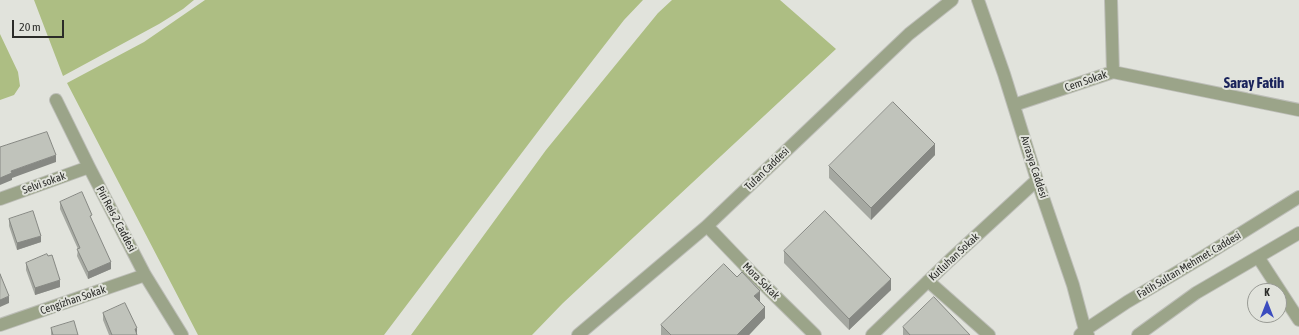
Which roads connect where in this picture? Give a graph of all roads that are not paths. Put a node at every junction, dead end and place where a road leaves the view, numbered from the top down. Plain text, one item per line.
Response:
1 (952, 0) edge
2 (978, 0) edge
3 (1111, 0) edge
4 (1113, 72) junction
5 (56, 100) dead end
6 (1014, 105) junction
7 (1299, 110) edge
8 (89, 166) junction
9 (1037, 180) junction
10 (1299, 197) edge
11 (0, 199) edge
12 (707, 226) junction
13 (1299, 233) edge
14 (1258, 257) junction
15 (145, 275) junction
16 (928, 281) junction
17 (1299, 320) edge
18 (0, 325) edge
19 (1085, 333) edge
20 (182, 335) edge
21 (578, 335) edge
22 (815, 335) edge
23 (872, 335) edge
24 (989, 335) edge
25 (1138, 335) edge

1 - 12 street, Tufan Caddesi
2 - 6 street, Avrasya Caddesi
3 - 4 street, Cem Sokak
4 - 6 street, Cem Sokak
4 - 7 street
5 - 8 street, Piri Reis 2 Caddesi
6 - 9 street, Avrasya Caddesi
8 - 11 street, Selvi sokak
8 - 15 street, Piri Reis 2 Caddesi
9 - 16 street, Kutluhan Sokak
9 - 19 street, Avrasya Caddesi
10 - 19 street, Fatih Sultan Mehmet. Caddesi
12 - 21 street, Tufan Caddesi
12 - 22 street, Mora Sokak
13 - 14 street
14 - 17 street
14 - 25 street
15 - 18 street, Cengizhan Sokak
15 - 20 street, Piri Reis 2 Caddesi
16 - 23 street, Kutluhan Sokak
16 - 24 street

